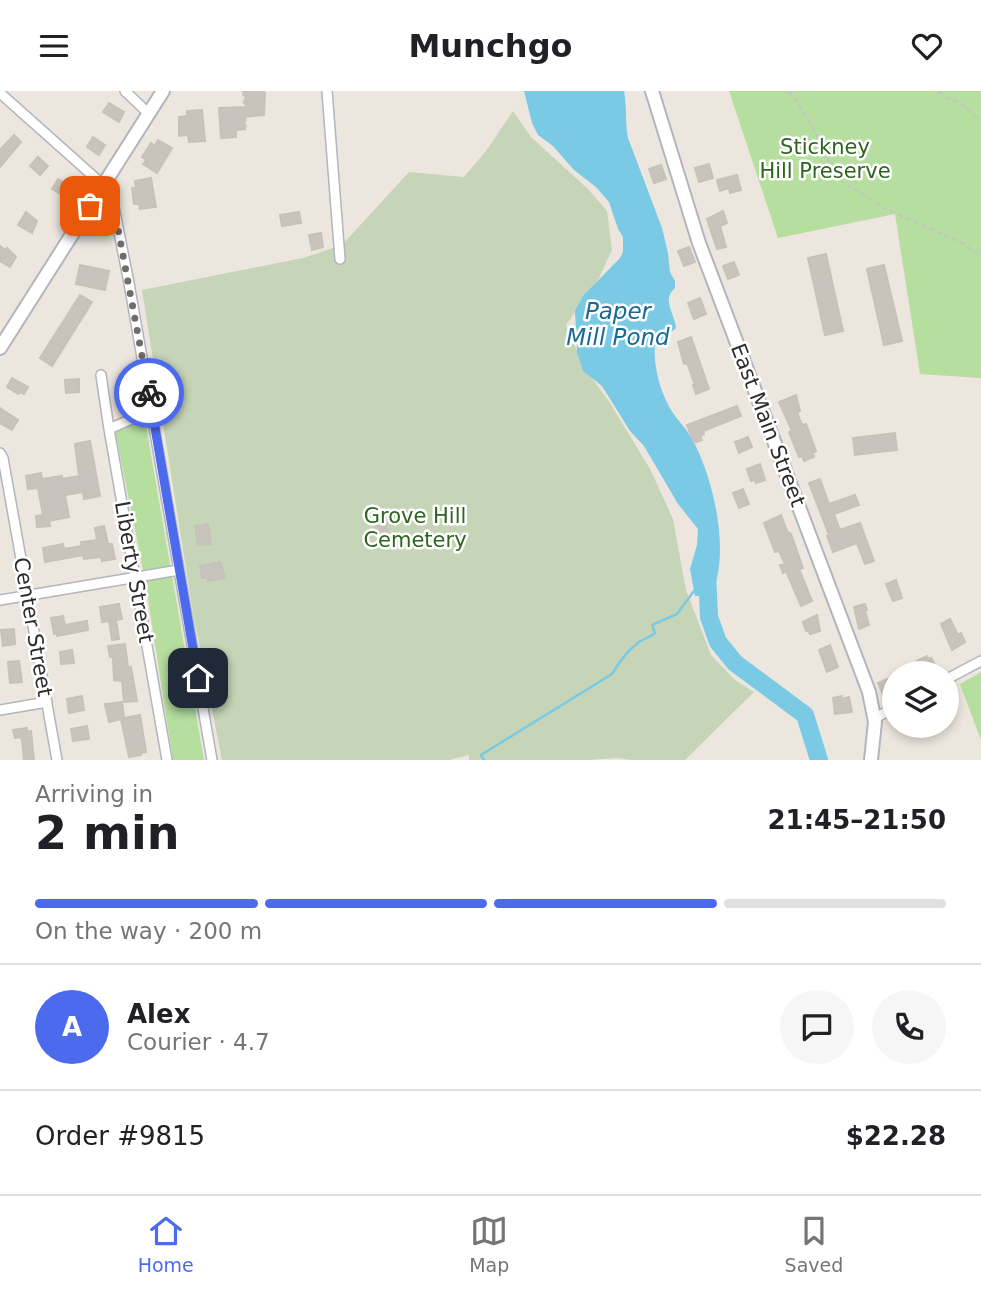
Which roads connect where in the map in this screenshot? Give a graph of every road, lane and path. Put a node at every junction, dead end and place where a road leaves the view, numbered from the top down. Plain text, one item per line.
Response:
1 (125, 91) edge
2 (163, 91) edge
3 (243, 91) edge
4 (327, 91) edge
5 (652, 91) edge
6 (789, 91) edge
7 (939, 91) edge
8 (0, 93) edge
9 (148, 113) junction
10 (981, 119) edge
11 (246, 127) dead end
12 (103, 185) junction
13 (981, 256) edge
14 (340, 259) dead end
15 (0, 348) edge
16 (101, 375) dead end
17 (152, 410) junction
18 (110, 429) junction
19 (0, 453) edge
20 (179, 570) junction
21 (134, 577) junction
22 (27, 595) junction
23 (0, 600) edge
24 (981, 661) edge
25 (959, 673) edge
26 (47, 702) junction
27 (0, 710) edge
28 (882, 714) edge
29 (874, 718) junction
30 (57, 760) edge
31 (167, 760) edge
32 (212, 760) edge
33 (872, 760) edge

1 - 9 street
2 - 9 main road
3 - 11 path
4 - 14 street
5 - 29 main road, East Main Street
6 - 13 path
7 - 10 path
8 - 12 street
9 - 12 main road
12 - 15 main road
12 - 17 street
16 - 18 street, Liberty Street
17 - 18 street
17 - 20 street
18 - 21 street, Liberty Street
19 - 22 street, Center Street
20 - 21 street
20 - 32 street
21 - 22 street
21 - 31 street, Liberty Street
22 - 23 street
22 - 26 street, Center Street
24 - 25 street
26 - 27 street
26 - 30 street, Center Street
28 - 29 street
29 - 33 main road, East Main Street

